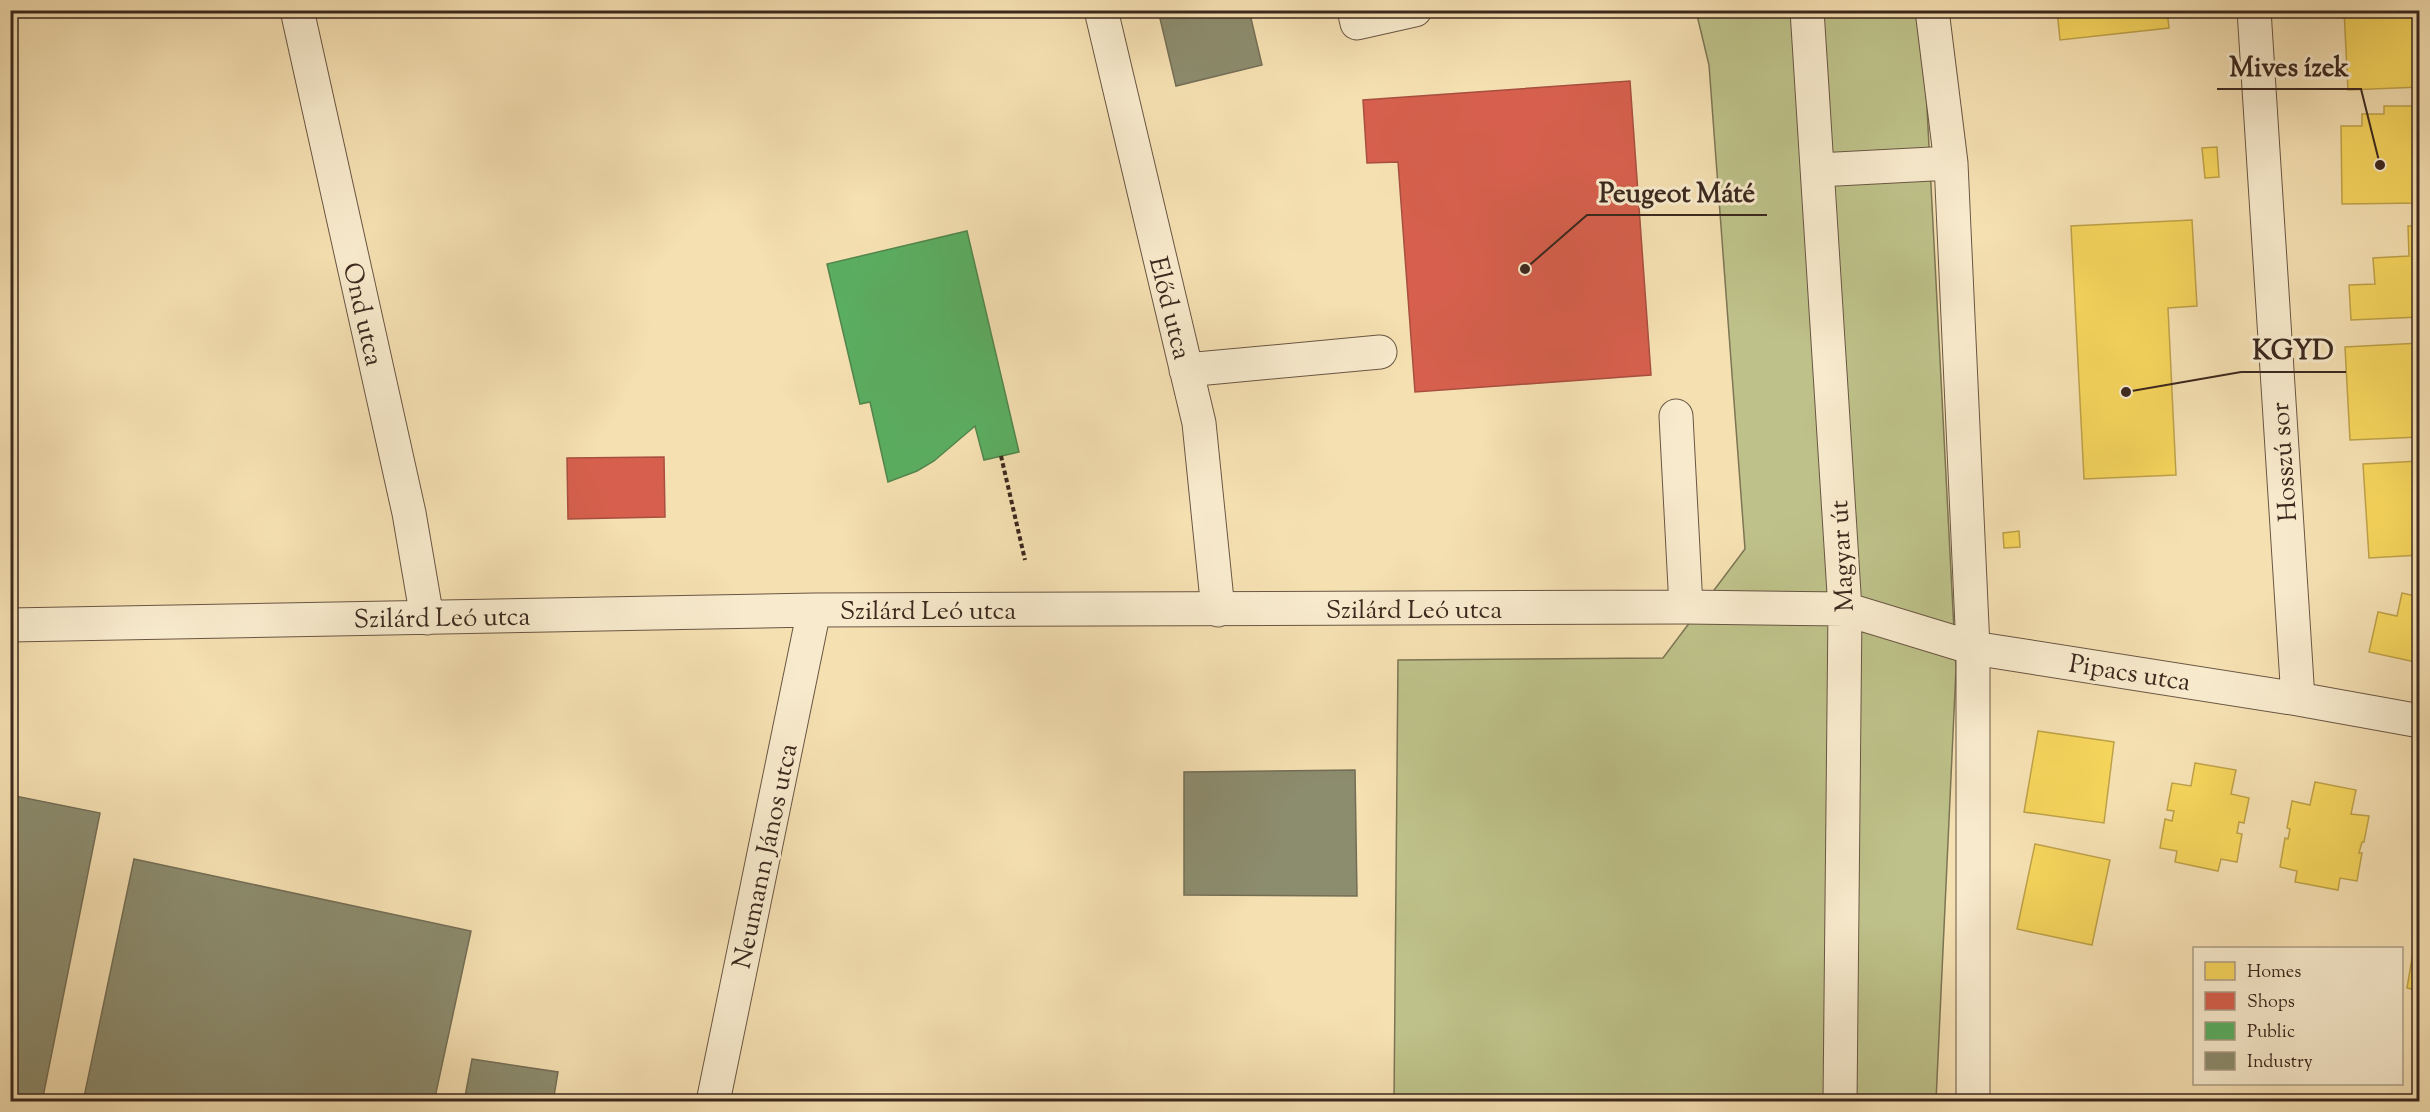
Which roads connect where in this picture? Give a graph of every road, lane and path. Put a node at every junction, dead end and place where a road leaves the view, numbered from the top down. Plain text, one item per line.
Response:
1 (297, 10) edge
2 (1101, 10) edge
3 (1353, 10) edge
4 (1415, 10) edge
5 (1807, 10) edge
6 (1932, 10) edge
7 (2254, 10) edge
8 (1951, 163) junction
9 (1818, 170) junction
10 (1380, 352) dead end
11 (1186, 370) junction
12 (1676, 416) dead end
13 (1001, 456) dead end
14 (1025, 560) dead end
15 (1686, 608) junction
16 (1845, 609) junction
17 (814, 610) junction
18 (1218, 610) junction
19 (427, 618) junction
20 (10, 626) edge
21 (1973, 648) junction
22 (2298, 699) junction
23 (2420, 721) edge
24 (713, 1101) edge
25 (1840, 1101) edge
26 (1973, 1101) edge

1 - 19 street, Ond utca
2 - 11 street, Előd utca
3 - 4 street
5 - 9 street, Magyar út
6 - 8 street
7 - 22 street, Hosszú sor
8 - 9 street
8 - 21 street
9 - 16 street, Magyar út
10 - 11 street
11 - 18 street, Előd utca
12 - 15 street
13 - 14 path
15 - 16 street, Szilárd Leó utca
15 - 18 street, Szilárd Leó utca
16 - 21 street, Pipacs utca
16 - 25 street, Magyar út
17 - 18 street, Szilárd Leó utca
17 - 19 street, Szilárd Leó utca
17 - 24 street, Neumann János utca
19 - 20 street, Szilárd Leó utca
21 - 22 street, Pipacs utca
21 - 26 street
22 - 23 street, Pipacs utca

